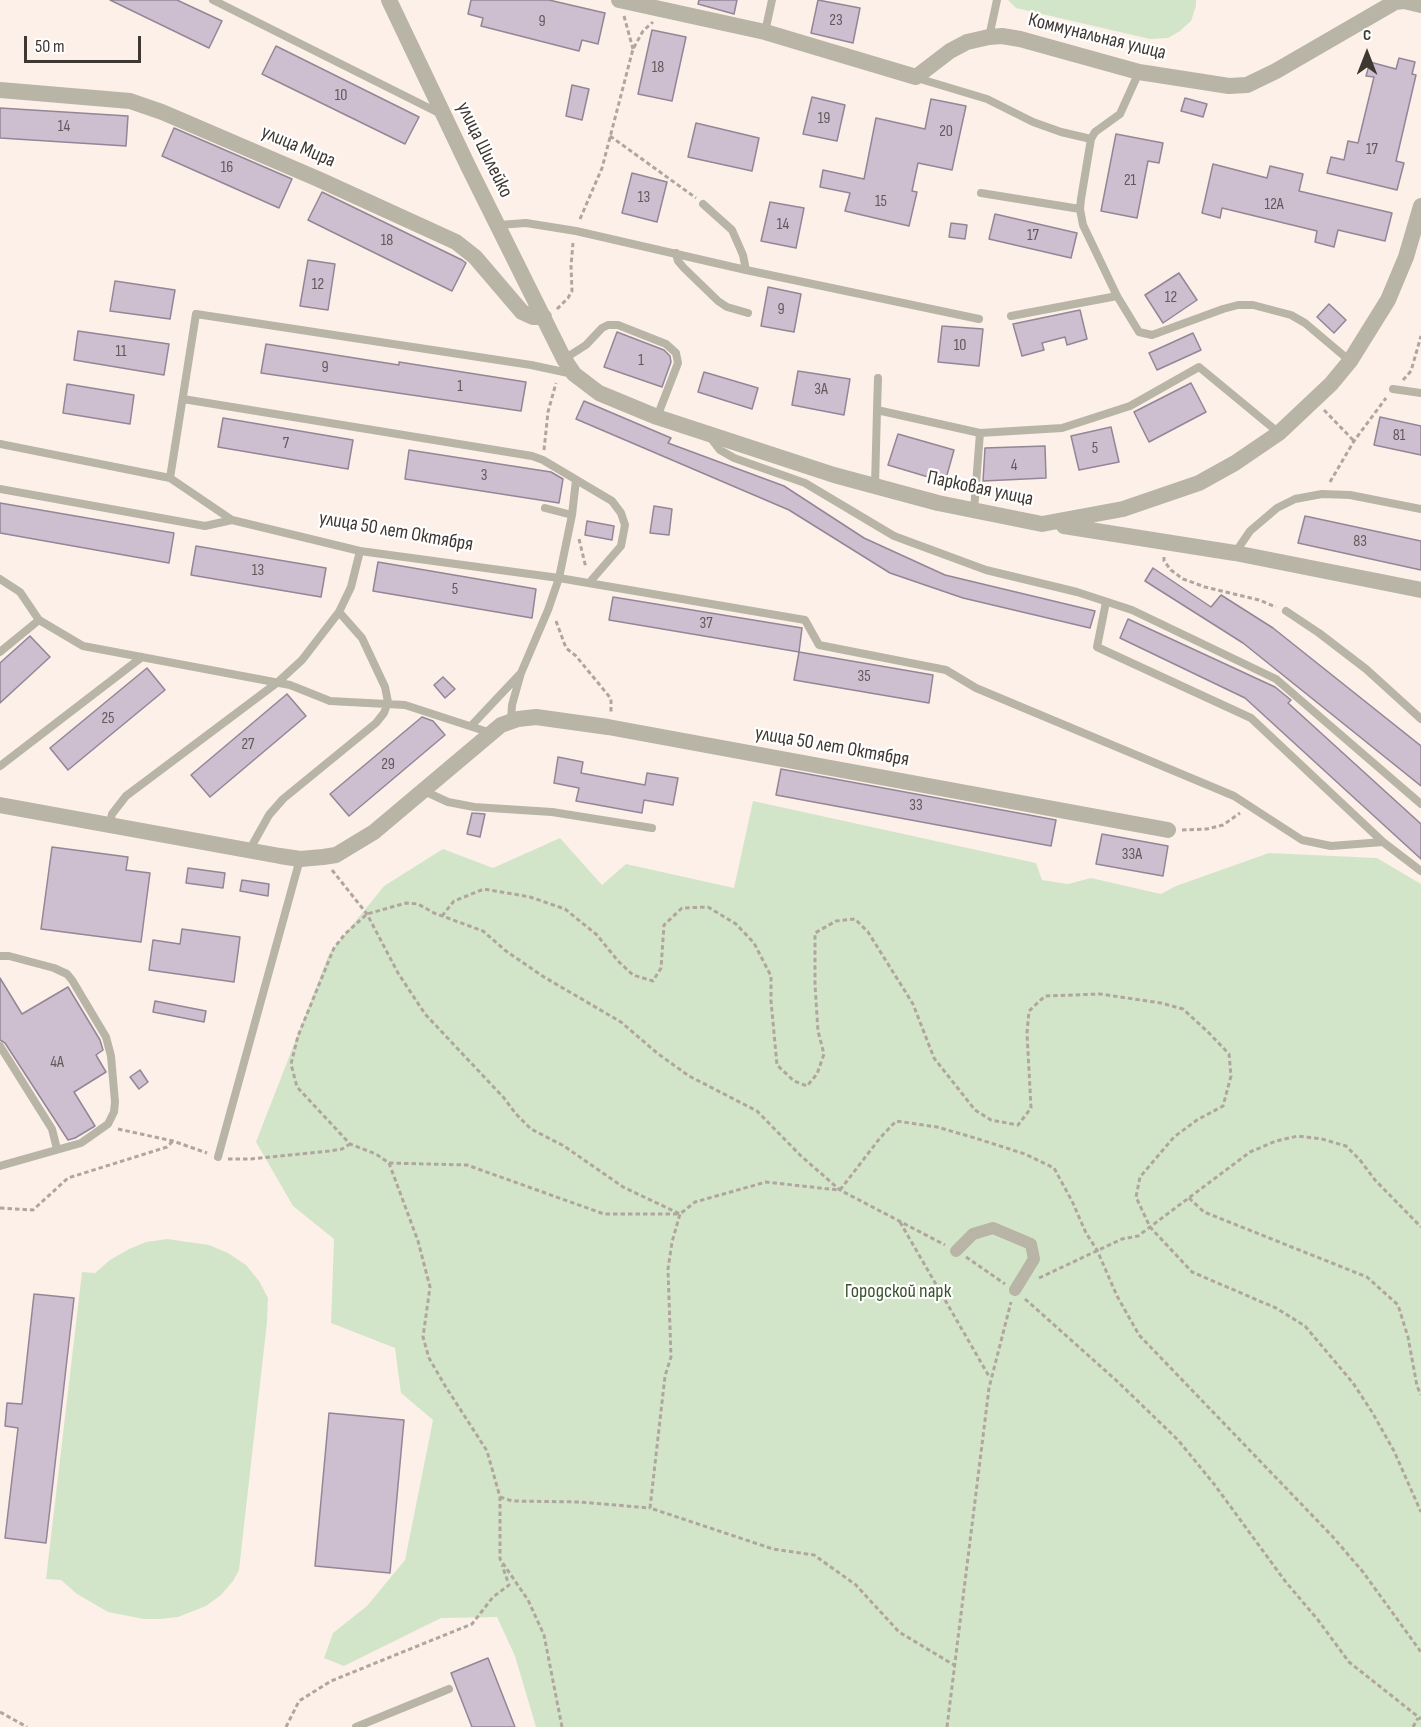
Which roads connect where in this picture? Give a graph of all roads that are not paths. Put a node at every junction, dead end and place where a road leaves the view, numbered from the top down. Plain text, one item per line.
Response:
1 (213, 0) edge
2 (388, 0) edge
3 (619, 0) edge
4 (772, 0) edge
5 (997, 0) edge
6 (1421, 4) edge
7 (659, 6) edge
8 (765, 32) junction
9 (989, 37) junction
10 (1139, 72) junction
11 (916, 77) junction
12 (0, 90) edge
13 (444, 115) junction
14 (1091, 139) junction
15 (981, 193) dead end
16 (703, 204) road end
17 (1421, 206) edge
18 (1080, 209) junction
19 (498, 225) junction
20 (676, 253) junction
21 (746, 270) junction
22 (1117, 296) junction
23 (748, 313) dead end
24 (1011, 316) dead end
25 (544, 317) junction
26 (979, 319) dead end
27 (564, 359) junction
28 (1350, 361) junction
29 (574, 374) junction
30 (878, 378) dead end
31 (1393, 389) road end
32 (1421, 393) edge
33 (183, 399) junction
34 (877, 410) junction
35 (657, 417) junction
36 (706, 433) junction
37 (980, 433) junction
38 (1279, 433) junction
39 (0, 444) edge
40 (170, 478) junction
41 (576, 480) junction
42 (875, 486) junction
43 (0, 489) edge
44 (545, 508) dead end
45 (1421, 509) edge
46 (974, 510) junction
47 (572, 515) junction
48 (232, 520) junction
49 (1042, 524) junction
50 (360, 551) junction
51 (1235, 553) junction
52 (559, 578) junction
53 (0, 579) edge
54 (589, 583) junction
55 (1421, 590) edge
56 (1107, 602) junction
57 (1287, 611) road end
58 (339, 612) junction
59 (39, 620) junction
60 (0, 652) edge
61 (142, 657) junction
62 (521, 674) junction
63 (278, 682) junction
64 (388, 702) junction
65 (1421, 719) edge
66 (511, 722) junction
67 (471, 726) junction
68 (492, 733) junction
69 (0, 766) edge
70 (423, 790) junction
71 (0, 804) edge
72 (1421, 804) edge
73 (110, 823) junction
74 (652, 828) dead end
75 (1168, 830) road end
76 (1383, 842) junction
77 (250, 849) junction
78 (300, 859) junction
79 (1421, 871) edge
80 (0, 956) edge
81 (0, 1046) edge
82 (57, 1149) junction
83 (218, 1156) dead end
84 (0, 1166) edge
85 (956, 1251) road end
86 (1015, 1290) road end
87 (449, 1689) dead end
88 (356, 1727) edge

1 - 13 lane
2 - 13 street, улица Шилейко
3 - 7 street
4 - 8 lane
5 - 9 lane
6 - 10 street, Коммунальная улица
7 - 8 street
8 - 11 street
9 - 10 street, Коммунальная улица
9 - 11 street, Коммунальная улица
10 - 14 lane
11 - 14 lane
12 - 25 street, улица Мира
13 - 19 street, улица Шилейко
14 - 18 lane
15 - 18 lane
16 - 21 lane
17 - 28 street, Парковая улица
18 - 22 lane
19 - 20 lane
19 - 25 street, улица Шилейко
20 - 21 lane
20 - 23 lane
21 - 26 lane
22 - 24 lane
22 - 28 lane
25 - 27 street, Парковая улица
27 - 29 street, Парковая улица
27 - 35 lane
28 - 38 street, Парковая улица
29 - 33 lane
29 - 35 street, Парковая улица
30 - 34 lane
31 - 32 lane
33 - 40 lane
33 - 41 lane
34 - 37 lane
34 - 42 lane
35 - 36 street, Парковая улица
36 - 42 street, Парковая улица
36 - 56 lane
37 - 38 lane
37 - 46 lane
38 - 49 street, Парковая улица
39 - 40 lane, улица 50 лет Октября
40 - 48 lane, улица 50 лет Октября
41 - 47 lane
41 - 54 lane
42 - 46 street, Парковая улица
43 - 48 lane
44 - 47 lane
45 - 51 lane
46 - 49 street, Парковая улица
47 - 52 lane
48 - 50 lane, улица 50 лет Октября
49 - 51 street
50 - 52 lane, улица 50 лет Октября
50 - 58 lane
51 - 55 street
52 - 54 lane, улица 50 лет Октября
52 - 62 lane
53 - 59 lane
54 - 76 lane, улица 50 лет Октября
56 - 72 lane
56 - 76 lane
57 - 65 lane
58 - 63 lane
58 - 64 lane
59 - 60 lane
59 - 61 lane
61 - 63 lane
61 - 69 lane
62 - 66 lane
62 - 67 lane
63 - 64 lane
63 - 73 lane
64 - 67 lane
64 - 77 lane
66 - 68 street, улица 50 лет Октября
66 - 75 street, улица 50 лет Октября
67 - 68 lane
68 - 70 street, улица 50 лет Октября
70 - 74 lane
70 - 78 street, улица 50 лет Октября
71 - 73 street, улица 50 лет Октября
73 - 77 street, улица 50 лет Октября
76 - 79 lane
77 - 78 street, улица 50 лет Октября
78 - 83 lane
80 - 82 lane
81 - 82 lane
82 - 84 lane
85 - 86 street
87 - 88 lane

